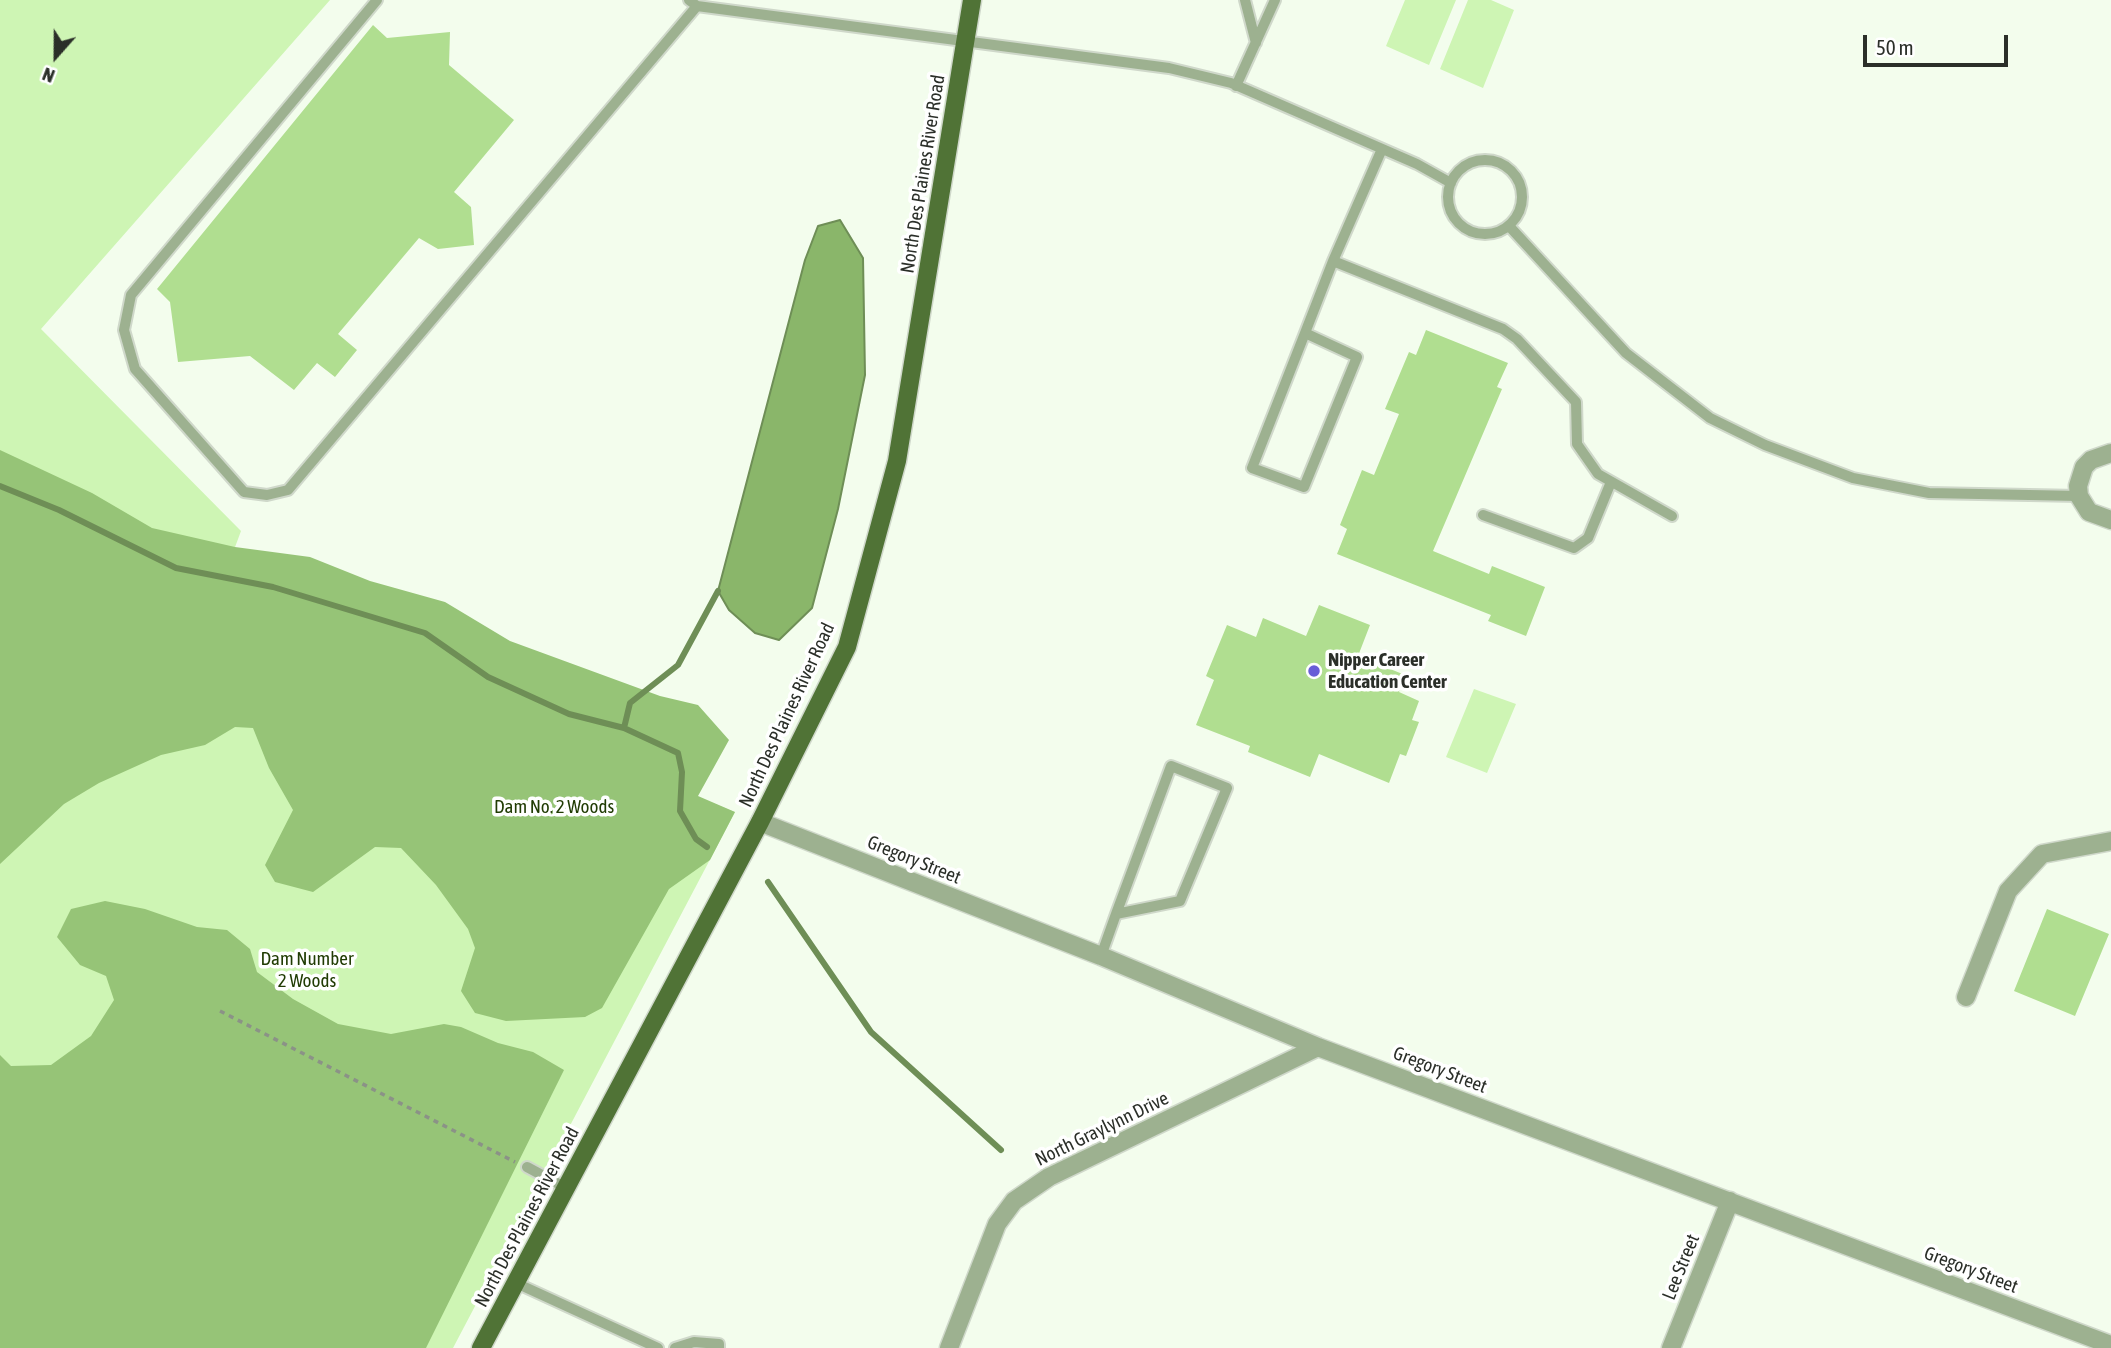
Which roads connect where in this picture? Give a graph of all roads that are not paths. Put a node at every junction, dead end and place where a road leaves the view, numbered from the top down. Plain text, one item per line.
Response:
1 (377, 0) edge
2 (972, 0) edge
3 (1245, 0) edge
4 (1275, 0) edge
5 (693, 3) edge
6 (966, 40) junction
7 (1256, 43) junction
8 (1236, 86) junction
9 (1382, 149) junction
10 (1451, 183) junction
11 (1508, 226) junction
12 (1334, 261) junction
13 (1305, 333) junction
14 (2111, 453) edge
15 (1611, 482) junction
16 (2079, 496) junction
17 (1483, 515) dead end
18 (1672, 516) dead end
19 (2111, 520) edge
20 (760, 822) junction
21 (2111, 841) edge
22 (1116, 914) junction
23 (1101, 956) junction
24 (1966, 997) dead end
25 (1318, 1047) junction
26 (527, 1167) road end
27 (566, 1188) junction
28 (1730, 1201) junction
29 (516, 1283) junction
30 (2111, 1345) edge
31 (481, 1348) edge
32 (658, 1348) edge
33 (675, 1348) edge
34 (719, 1348) edge
35 (949, 1348) edge
36 (1671, 1348) edge

1 - 5 lane
2 - 6 main road, North Des Plaines River Road
3 - 7 lane
4 - 7 lane
5 - 6 lane
6 - 8 lane
6 - 20 main road, North Des Plaines River Road
7 - 8 lane
8 - 9 lane
9 - 10 lane
9 - 12 lane
10 - 11 lane
10 - 11 lane
11 - 16 lane
12 - 13 lane
12 - 15 lane
13 - 13 lane
14 - 16 street
15 - 17 lane
15 - 18 lane
16 - 19 street
20 - 23 street, Gregory Street
20 - 27 main road, North Des Plaines River Road
21 - 24 street
22 - 22 lane
22 - 23 lane
23 - 25 street, Gregory Street
25 - 28 street, Gregory Street
25 - 35 street, North Graylynn Drive
26 - 27 lane
27 - 29 main road, North Des Plaines River Road
28 - 30 street, Gregory Street
28 - 36 street, Lee Street
29 - 31 main road, North Des Plaines River Road
29 - 32 lane
33 - 34 lane

